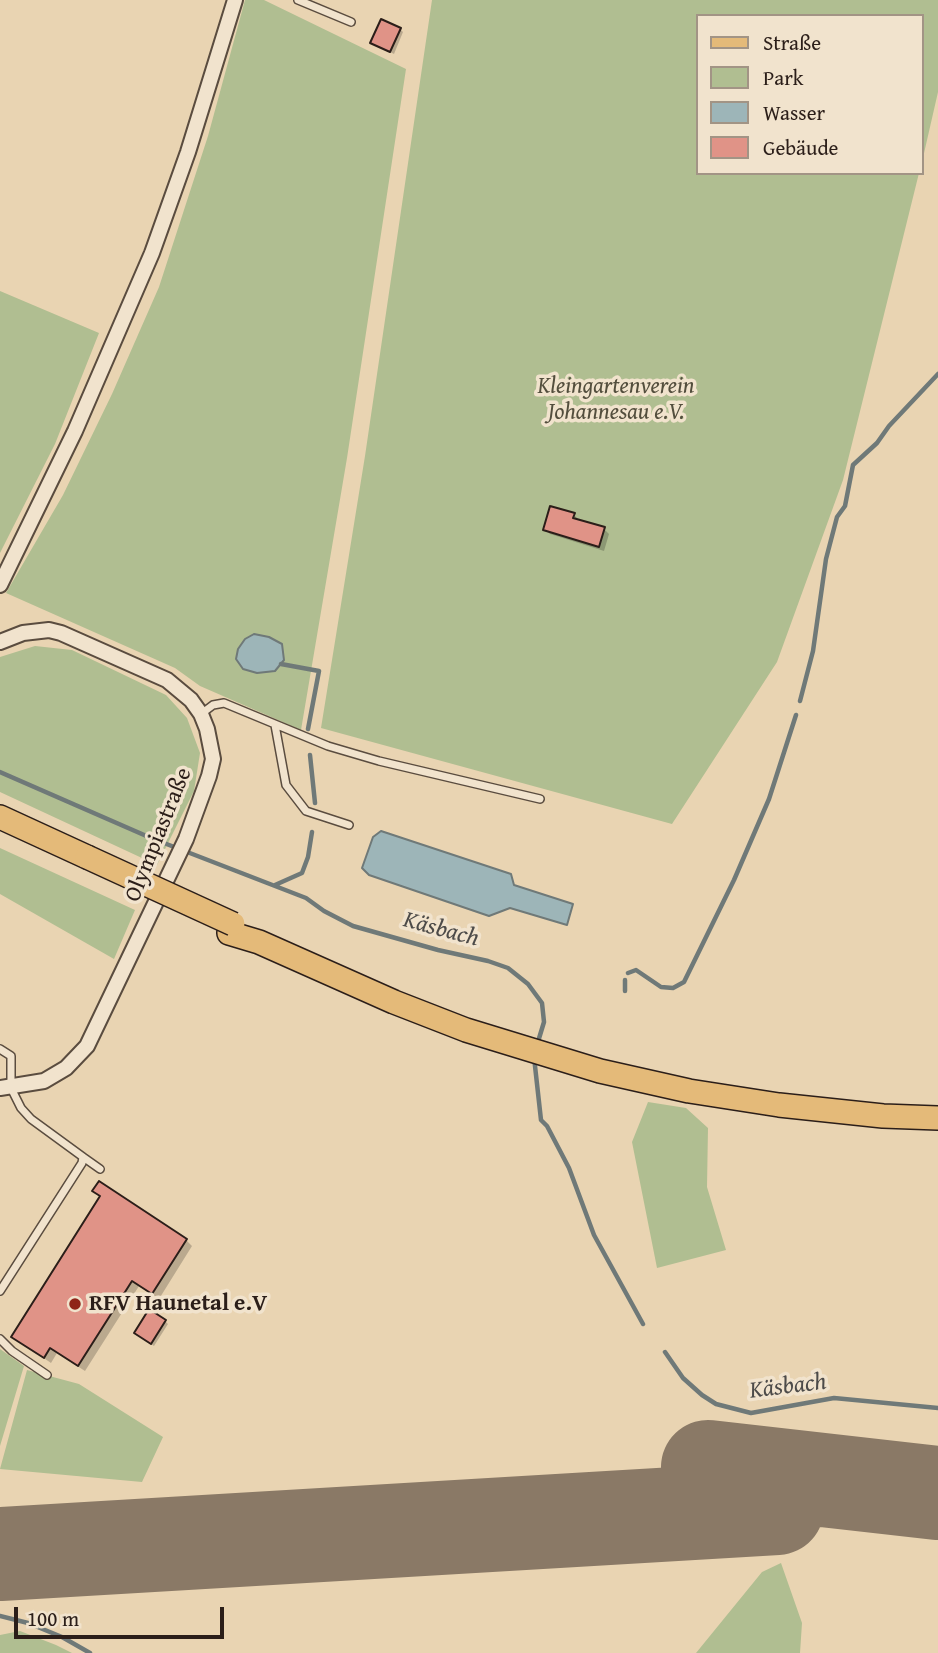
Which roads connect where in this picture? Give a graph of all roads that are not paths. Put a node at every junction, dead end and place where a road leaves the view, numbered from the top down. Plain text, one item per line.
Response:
1 (235, 0) edge
2 (298, 0) edge
3 (351, 22) dead end
4 (0, 584) edge
5 (0, 642) edge
6 (201, 714) junction
7 (275, 725) junction
8 (540, 799) dead end
9 (0, 817) edge
10 (349, 825) dead end
11 (0, 827) edge
12 (86, 861) junction
13 (0, 1049) edge
14 (6, 1088) edge
15 (938, 1118) edge
16 (83, 1160) junction
17 (100, 1169) dead end
18 (0, 1291) edge
19 (0, 1339) edge
20 (47, 1375) dead end

1 - 4 street
2 - 3 lane
5 - 6 street, Olympiastraße
6 - 7 lane
6 - 14 street, Olympiastraße
7 - 8 lane
7 - 10 lane
9 - 12 main road
11 - 12 main road
12 - 15 main road, bridge
13 - 14 lane
14 - 16 lane
16 - 17 lane
16 - 18 lane
19 - 20 lane

